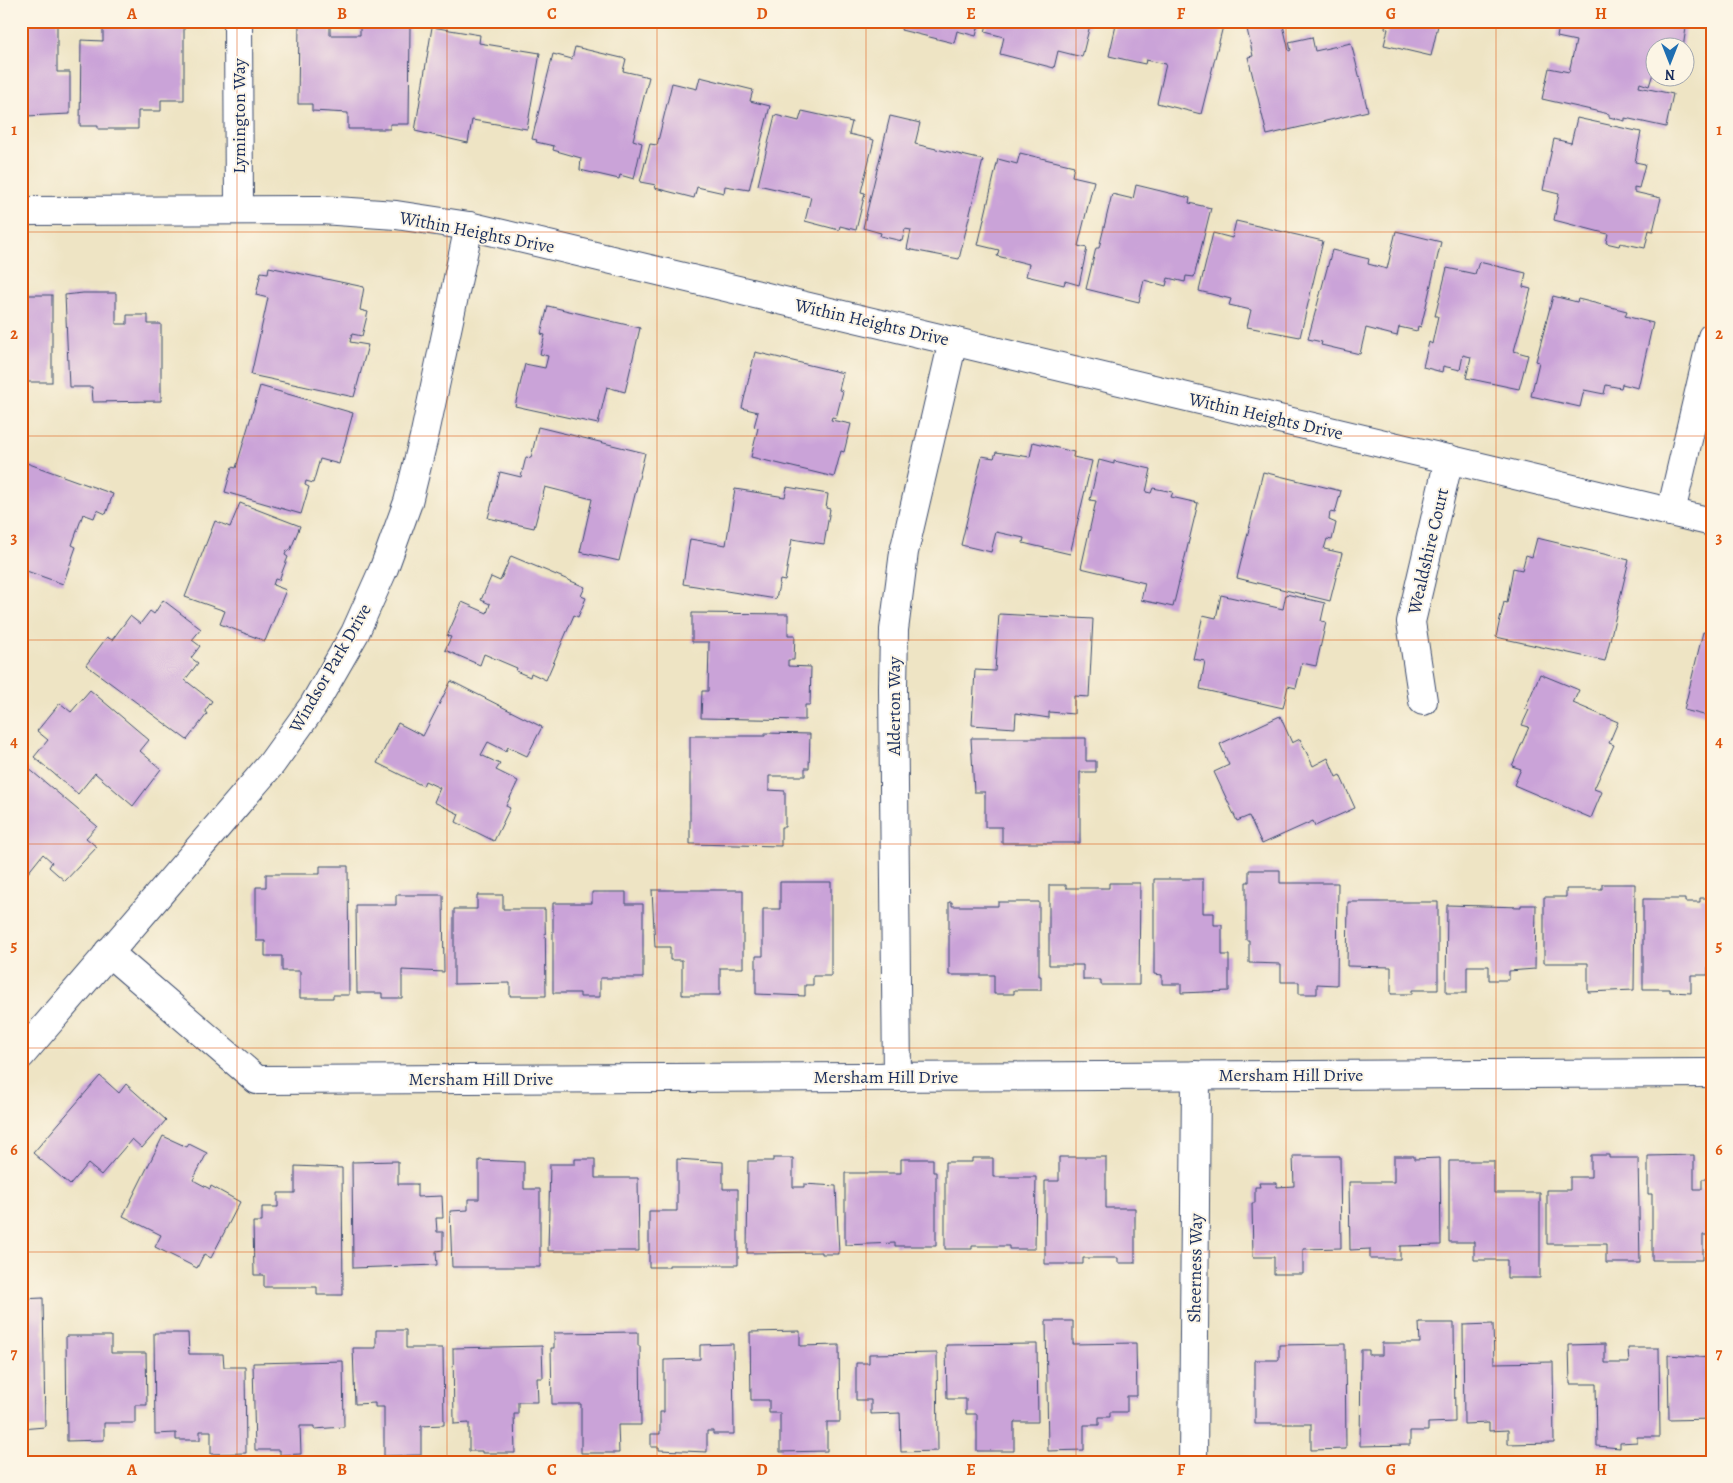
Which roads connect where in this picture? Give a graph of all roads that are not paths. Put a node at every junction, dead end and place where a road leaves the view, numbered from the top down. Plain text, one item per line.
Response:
1 (238, 21) edge
2 (239, 210) junction
3 (21, 211) edge
4 (469, 226) junction
5 (1712, 337) edge
6 (953, 341) junction
7 (1449, 460) junction
8 (1671, 512) junction
9 (1712, 522) edge
10 (1423, 701) dead end
11 (108, 952) junction
12 (21, 1055) edge
13 (1712, 1072) edge
14 (1196, 1075) junction
15 (897, 1077) junction
16 (1193, 1462) edge

1 - 2 street, Lymington Way
2 - 3 street, Within Heights Drive
2 - 4 street, Within Heights Drive
4 - 6 street, Within Heights Drive
4 - 11 street, Windsor Park Drive
5 - 8 street
6 - 7 street, Within Heights Drive
6 - 15 street, Alderton Way
7 - 8 street, Within Heights Drive
7 - 10 street, Wealdshire Court
8 - 9 street, Within Heights Drive
11 - 12 street, Windsor Park Drive
11 - 15 street, Mersham Hill Drive
13 - 14 street, Mersham Hill Drive
14 - 15 street, Mersham Hill Drive
14 - 16 street, Sheerness Way

